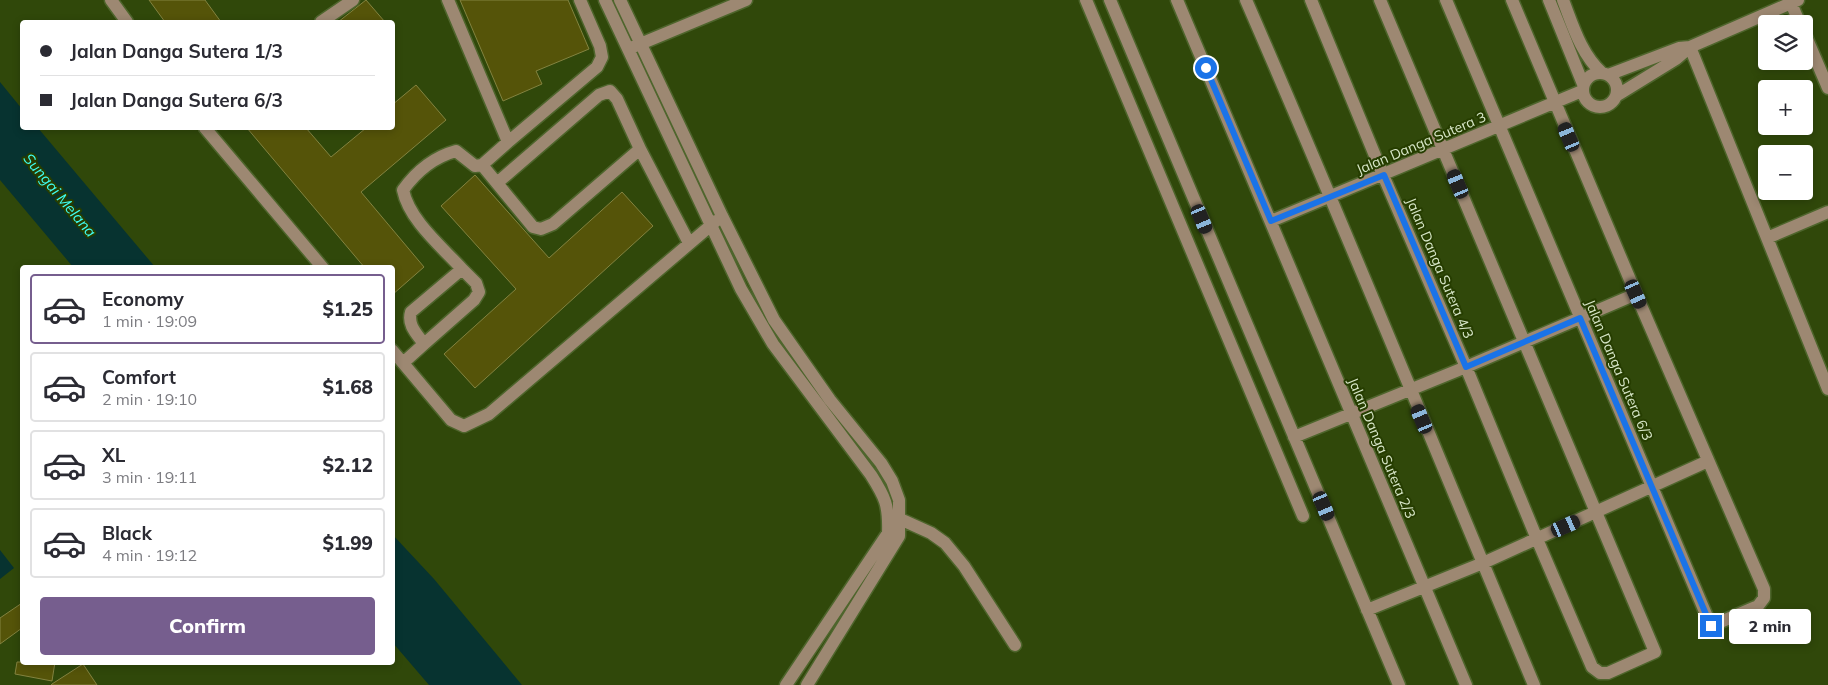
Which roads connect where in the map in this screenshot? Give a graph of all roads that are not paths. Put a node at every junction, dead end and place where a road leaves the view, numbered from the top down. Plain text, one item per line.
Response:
1 (111, 0) edge
2 (353, 0) edge
3 (448, 0) edge
4 (580, 0) edge
5 (605, 0) edge
6 (620, 0) edge
7 (746, 0) edge
8 (1086, 0) edge
9 (1110, 0) edge
10 (1177, 0) edge
11 (1246, 0) edge
12 (1311, 0) edge
13 (1380, 0) edge
14 (1446, 0) edge
15 (1512, 0) edge
16 (1549, 0) edge
17 (1562, 0) edge
18 (1795, 2) edge
19 (1798, 15) edge
20 (126, 20) edge
21 (324, 20) edge
22 (640, 43) junction
23 (1690, 47) junction
24 (628, 49) junction
25 (1813, 53) edge
26 (1605, 74) junction
27 (1583, 88) junction
28 (1828, 88) edge
29 (1616, 96) junction
30 (1555, 102) junction
31 (1499, 126) junction
32 (207, 130) edge
33 (508, 142) junction
34 (640, 149) junction
35 (1444, 150) junction
36 (482, 165) junction
37 (1384, 175) junction
38 (497, 183) junction
39 (1331, 197) junction
40 (1828, 212) edge
41 (722, 216) junction
42 (1271, 221) junction
43 (711, 224) junction
44 (1767, 238) junction
45 (689, 244) junction
46 (320, 265) edge
47 (462, 269) junction
48 (1636, 294) junction
49 (1580, 318) junction
50 (1524, 342) junction
51 (424, 344) junction
52 (395, 353) edge
53 (403, 362) junction
54 (1466, 367) junction
55 (1828, 389) edge
56 (1410, 390) junction
57 (1352, 414) junction
58 (1294, 437) junction
59 (1708, 461) junction
60 (1652, 487) junction
61 (1596, 512) junction
62 (1303, 516) dead end
63 (900, 519) junction
64 (1537, 539) junction
65 (1483, 563) junction
66 (1424, 587) junction
67 (1367, 610) junction
68 (1015, 645) dead end
69 (786, 685) edge
70 (807, 685) edge
71 (1399, 685) edge
72 (1466, 685) edge
73 (1534, 685) edge

1 - 20 street
2 - 21 street
3 - 33 street
4 - 33 street
5 - 24 street
6 - 22 street
7 - 22 street
8 - 62 street
9 - 58 street
10 - 42 street, Jalan Danga Sutera 2/3
11 - 39 street
12 - 37 street, Jalan Danga Sutera 4/3
13 - 35 street
14 - 31 street, Jalan Danga Sutera 6/3
15 - 30 street
16 - 27 street
17 - 26 street
18 - 19 street
18 - 23 street
22 - 24 street
22 - 41 street
23 - 26 street
23 - 29 street
23 - 44 street
24 - 43 street
25 - 28 street
26 - 27 street
26 - 29 street
27 - 29 street
27 - 30 street, Jalan Danga Sutera 3
30 - 31 street, Jalan Danga Sutera 3
30 - 48 street
31 - 35 street, Jalan Danga Sutera 3
31 - 49 street, Jalan Danga Sutera 6/3
32 - 46 street
33 - 36 street
34 - 38 street
34 - 38 street
34 - 45 street
35 - 37 street, Jalan Danga Sutera 3
35 - 50 street
36 - 38 street
36 - 47 street
37 - 39 street, Jalan Danga Sutera 3
37 - 54 street, Jalan Danga Sutera 4/3
39 - 42 street, Jalan Danga Sutera 3
39 - 56 street
40 - 44 street
41 - 43 street
41 - 63 street
42 - 57 street, Jalan Danga Sutera 2/3
43 - 45 street
43 - 69 street
44 - 55 street
45 - 53 street
47 - 51 street
47 - 51 street
48 - 49 street
48 - 59 street
49 - 50 street
49 - 60 street, Jalan Danga Sutera 6/3
50 - 54 street
50 - 61 street
51 - 53 street
52 - 53 street
54 - 56 street
54 - 64 street, Jalan Danga Sutera 4/3
56 - 57 street
56 - 65 street
57 - 58 street
57 - 66 street, Jalan Danga Sutera 2/3
58 - 67 street
59 - 60 street
59 - 60 street, Jalan Danga Sutera 6/3
60 - 61 street
61 - 64 street
61 - 64 street, Jalan Danga Sutera 4/3
63 - 68 street
63 - 70 street
64 - 65 street
65 - 66 street
65 - 73 street
66 - 67 street
66 - 72 street, Jalan Danga Sutera 2/3
67 - 71 street

